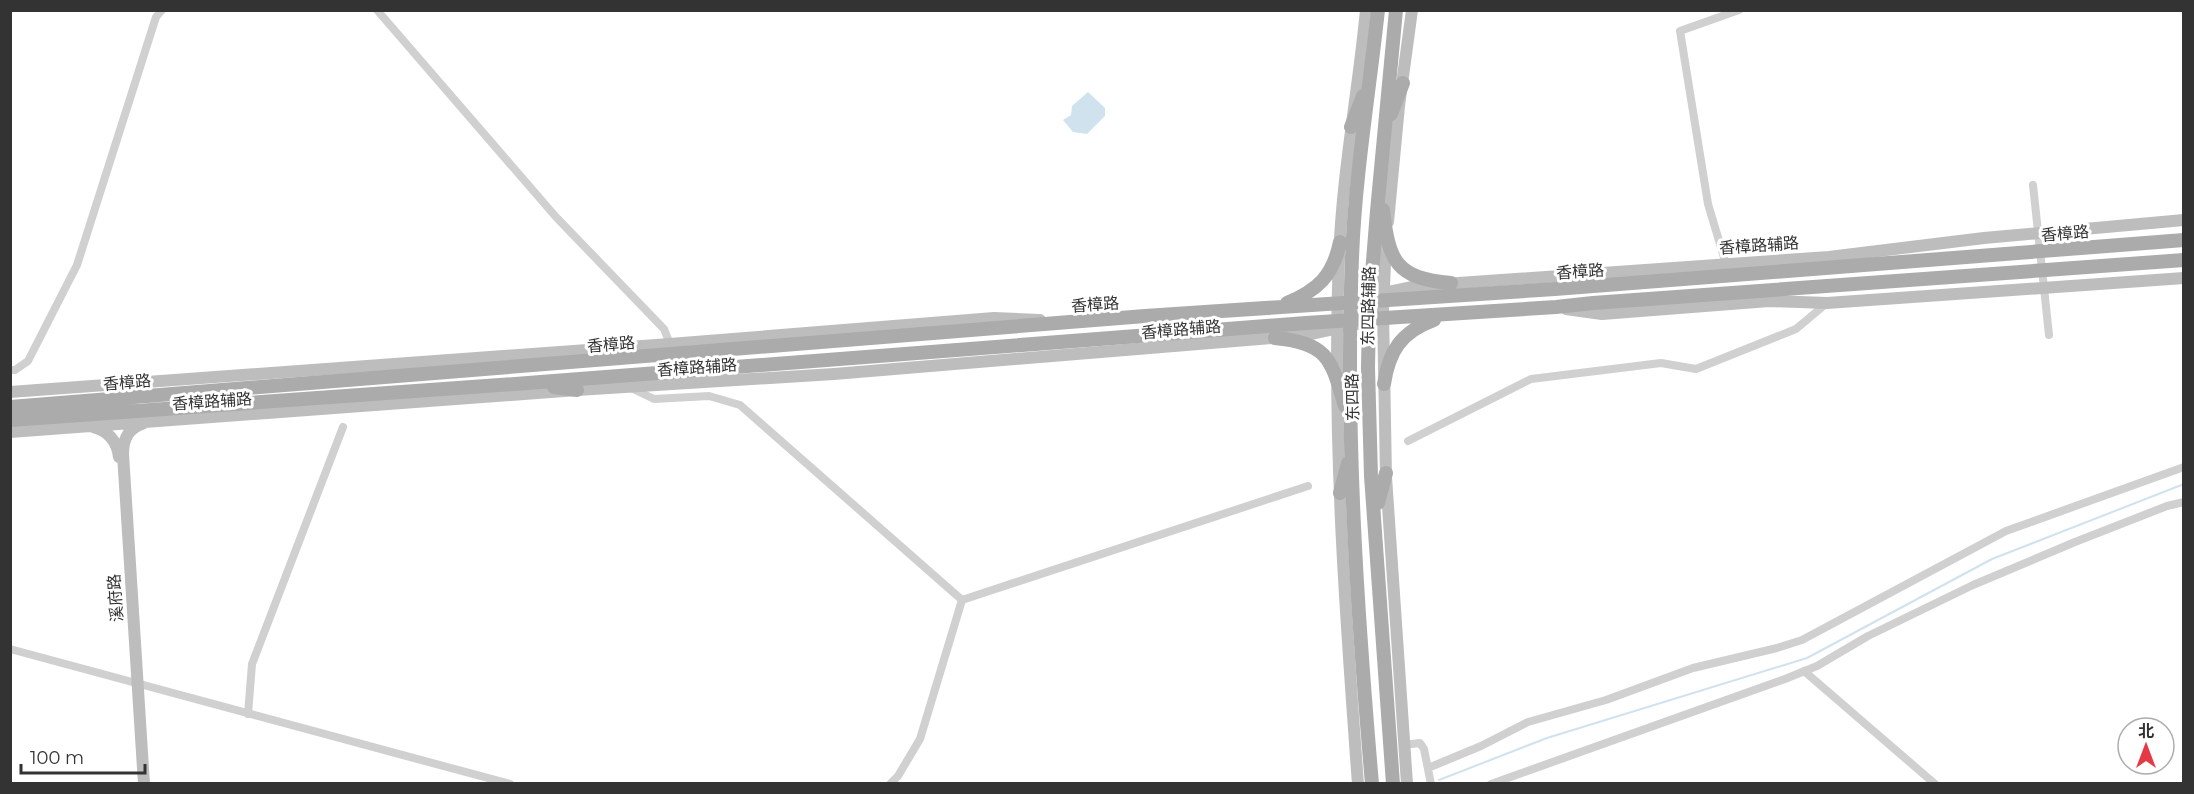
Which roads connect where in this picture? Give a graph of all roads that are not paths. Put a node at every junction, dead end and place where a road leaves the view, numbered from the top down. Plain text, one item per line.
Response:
1 (162, 10) edge
2 (377, 10) edge
3 (1366, 10) edge
4 (1378, 10) edge
5 (1396, 10) edge
6 (1412, 10) edge
7 (1739, 10) edge
8 (1371, 77) junction
9 (1403, 83) junction
10 (1351, 127) junction
11 (1384, 133) junction
12 (1380, 181) junction
13 (2033, 185) dead end
14 (2184, 220) edge
15 (2038, 233) junction
16 (1387, 237) junction
17 (2184, 240) edge
18 (1340, 242) junction
19 (2040, 251) junction
20 (2184, 260) edge
21 (1726, 264) junction
22 (2042, 271) junction
23 (2184, 278) edge
24 (1451, 283) junction
25 (2044, 288) junction
26 (1377, 298) junction
27 (1346, 302) junction
28 (1827, 303) junction
29 (1273, 307) junction
30 (1556, 307) junction
31 (1454, 314) junction
32 (1374, 320) junction
33 (1065, 323) junction
34 (1344, 324) junction
35 (2049, 335) dead end
36 (1275, 338) junction
37 (670, 344) junction
38 (10, 370) edge
39 (1337, 379) junction
40 (528, 383) junction
41 (1384, 384) junction
42 (629, 387) junction
43 (577, 390) junction
44 (10, 392) edge
45 (10, 407) edge
46 (10, 420) edge
47 (147, 422) junction
48 (89, 426) junction
49 (1351, 426) junction
50 (343, 427) dead end
51 (10, 432) edge
52 (1407, 441) dead end
53 (1352, 449) junction
54 (2184, 467) edge
55 (1386, 472) junction
56 (1308, 486) dead end
57 (1340, 493) junction
58 (2184, 502) edge
59 (1375, 514) junction
60 (962, 600) junction
61 (10, 649) edge
62 (1804, 671) junction
63 (135, 683) junction
64 (248, 714) junction
65 (1403, 745) junction
66 (1428, 768) junction
67 (139, 783) edge
68 (144, 783) edge
69 (510, 783) edge
70 (890, 783) edge
71 (1358, 783) edge
72 (1372, 783) edge
73 (1393, 783) edge
74 (1407, 783) edge
75 (1431, 783) edge
76 (1491, 783) edge
77 (1935, 783) edge

1 - 38 street
2 - 37 street
3 - 10 street, 东四路辅路
4 - 8 main road, 东四路
5 - 11 main road, 东四路
6 - 9 street, 东四路辅路
7 - 21 street
8 - 10 main road
8 - 27 main road, 东四路
9 - 11 main road
9 - 16 street, 东四路辅路
10 - 18 street, 东四路辅路
11 - 12 main road, 东四路
12 - 16 main road
12 - 26 main road, 东四路
13 - 15 street
14 - 15 street, 香樟路辅路
15 - 19 street
15 - 21 street, 香樟路辅路
16 - 24 main road
16 - 26 street, 东四路辅路
17 - 19 main road, 香樟路
18 - 27 street, 东四路辅路
18 - 29 main road
19 - 22 street
19 - 26 main road, 香樟路
20 - 22 main road, 香樟路
21 - 24 street, 香樟路辅路
22 - 25 street
22 - 30 main road, 香樟路
23 - 25 street, 香樟路
24 - 26 street, 香樟路辅路
25 - 28 street, 香樟路
25 - 35 street
26 - 27 main road, 香樟路
26 - 32 main road, 东四路
27 - 29 main road, 香樟路
27 - 34 main road, 东四路
28 - 30 street, 香樟路
28 - 52 street
29 - 33 main road, 香樟路
30 - 31 main road, 香樟路
31 - 32 main road, 香樟路
31 - 41 main road
32 - 34 main road, 香樟路
32 - 41 street, 东四路辅路
32 - 59 main road, 东四路
33 - 37 street
33 - 45 main road, 香樟路
34 - 36 street, 香樟路辅路
34 - 39 street, 东四路辅路
34 - 40 main road, 香樟路
34 - 49 main road, 东四路
36 - 39 main road
36 - 42 street, 香樟路辅路
37 - 44 street
39 - 49 main road
39 - 57 street, 东四路辅路
40 - 43 main road
40 - 46 main road, 香樟路
41 - 55 street, 东四路辅路
42 - 43 street, 香樟路辅路
42 - 60 street
43 - 47 street, 香樟路辅路
47 - 48 street, 香樟路辅路
47 - 63 street, 溪府路
48 - 51 street, 香樟路辅路
48 - 63 street, 溪府路
49 - 53 main road, 东四路
50 - 64 street
53 - 57 main road
53 - 72 main road, 东四路
54 - 66 street
55 - 59 main road
55 - 65 street, 东四路辅路
56 - 60 street
57 - 71 street, 东四路辅路
58 - 62 street
59 - 73 main road, 东四路
60 - 70 street
61 - 63 street
62 - 76 street
62 - 77 street
63 - 64 street
63 - 67 street, 溪府路
63 - 68 street, 溪府路
64 - 69 street
65 - 66 street
65 - 74 street, 东四路辅路
66 - 75 street

